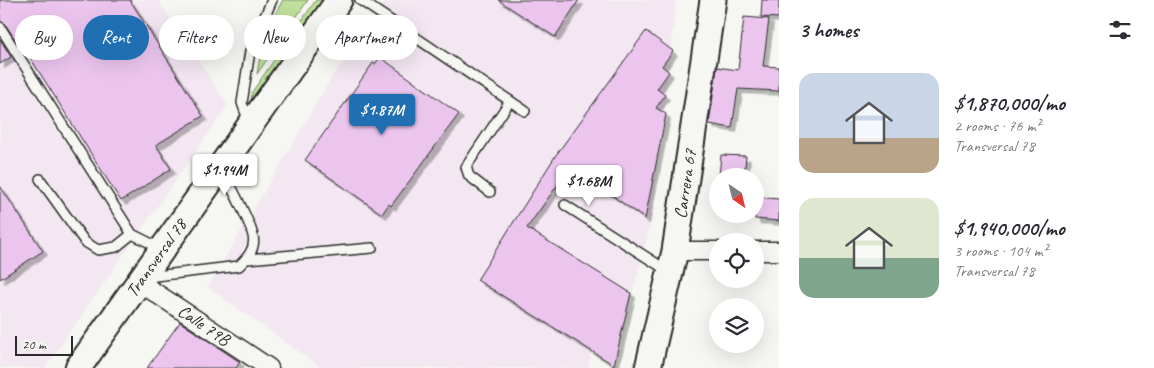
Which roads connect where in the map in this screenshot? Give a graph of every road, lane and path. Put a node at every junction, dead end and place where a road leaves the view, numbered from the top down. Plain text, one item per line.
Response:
1 (339, 0) edge
2 (360, 0) edge
3 (713, 0) edge
4 (270, 1) edge
5 (0, 26) edge
6 (510, 101) junction
7 (525, 111) dead end
8 (250, 124) junction
9 (221, 166) junction
10 (40, 179) dead end
11 (490, 192) dead end
12 (565, 205) dead end
13 (132, 234) junction
14 (372, 248) dead end
15 (162, 249) junction
16 (764, 251) edge
17 (779, 251) edge
18 (709, 253) edge
19 (247, 259) junction
20 (672, 262) junction
21 (140, 279) junction
22 (78, 368) edge
23 (268, 368) edge
24 (648, 368) edge

1 - 8 main road, Transversal 78
2 - 6 lane
3 - 20 main road, Carrera 67
4 - 8 lane
5 - 13 lane
6 - 7 lane
6 - 11 lane
8 - 9 main road, Transversal 78
9 - 15 main road, Transversal 78
9 - 19 lane
10 - 13 lane
12 - 20 lane
13 - 15 lane
14 - 19 lane
15 - 21 main road, Transversal 78
16 - 17 street
18 - 20 street
19 - 21 lane
20 - 24 main road, Carrera 67
21 - 22 main road, Transversal 78
21 - 23 street, Calle 79B

